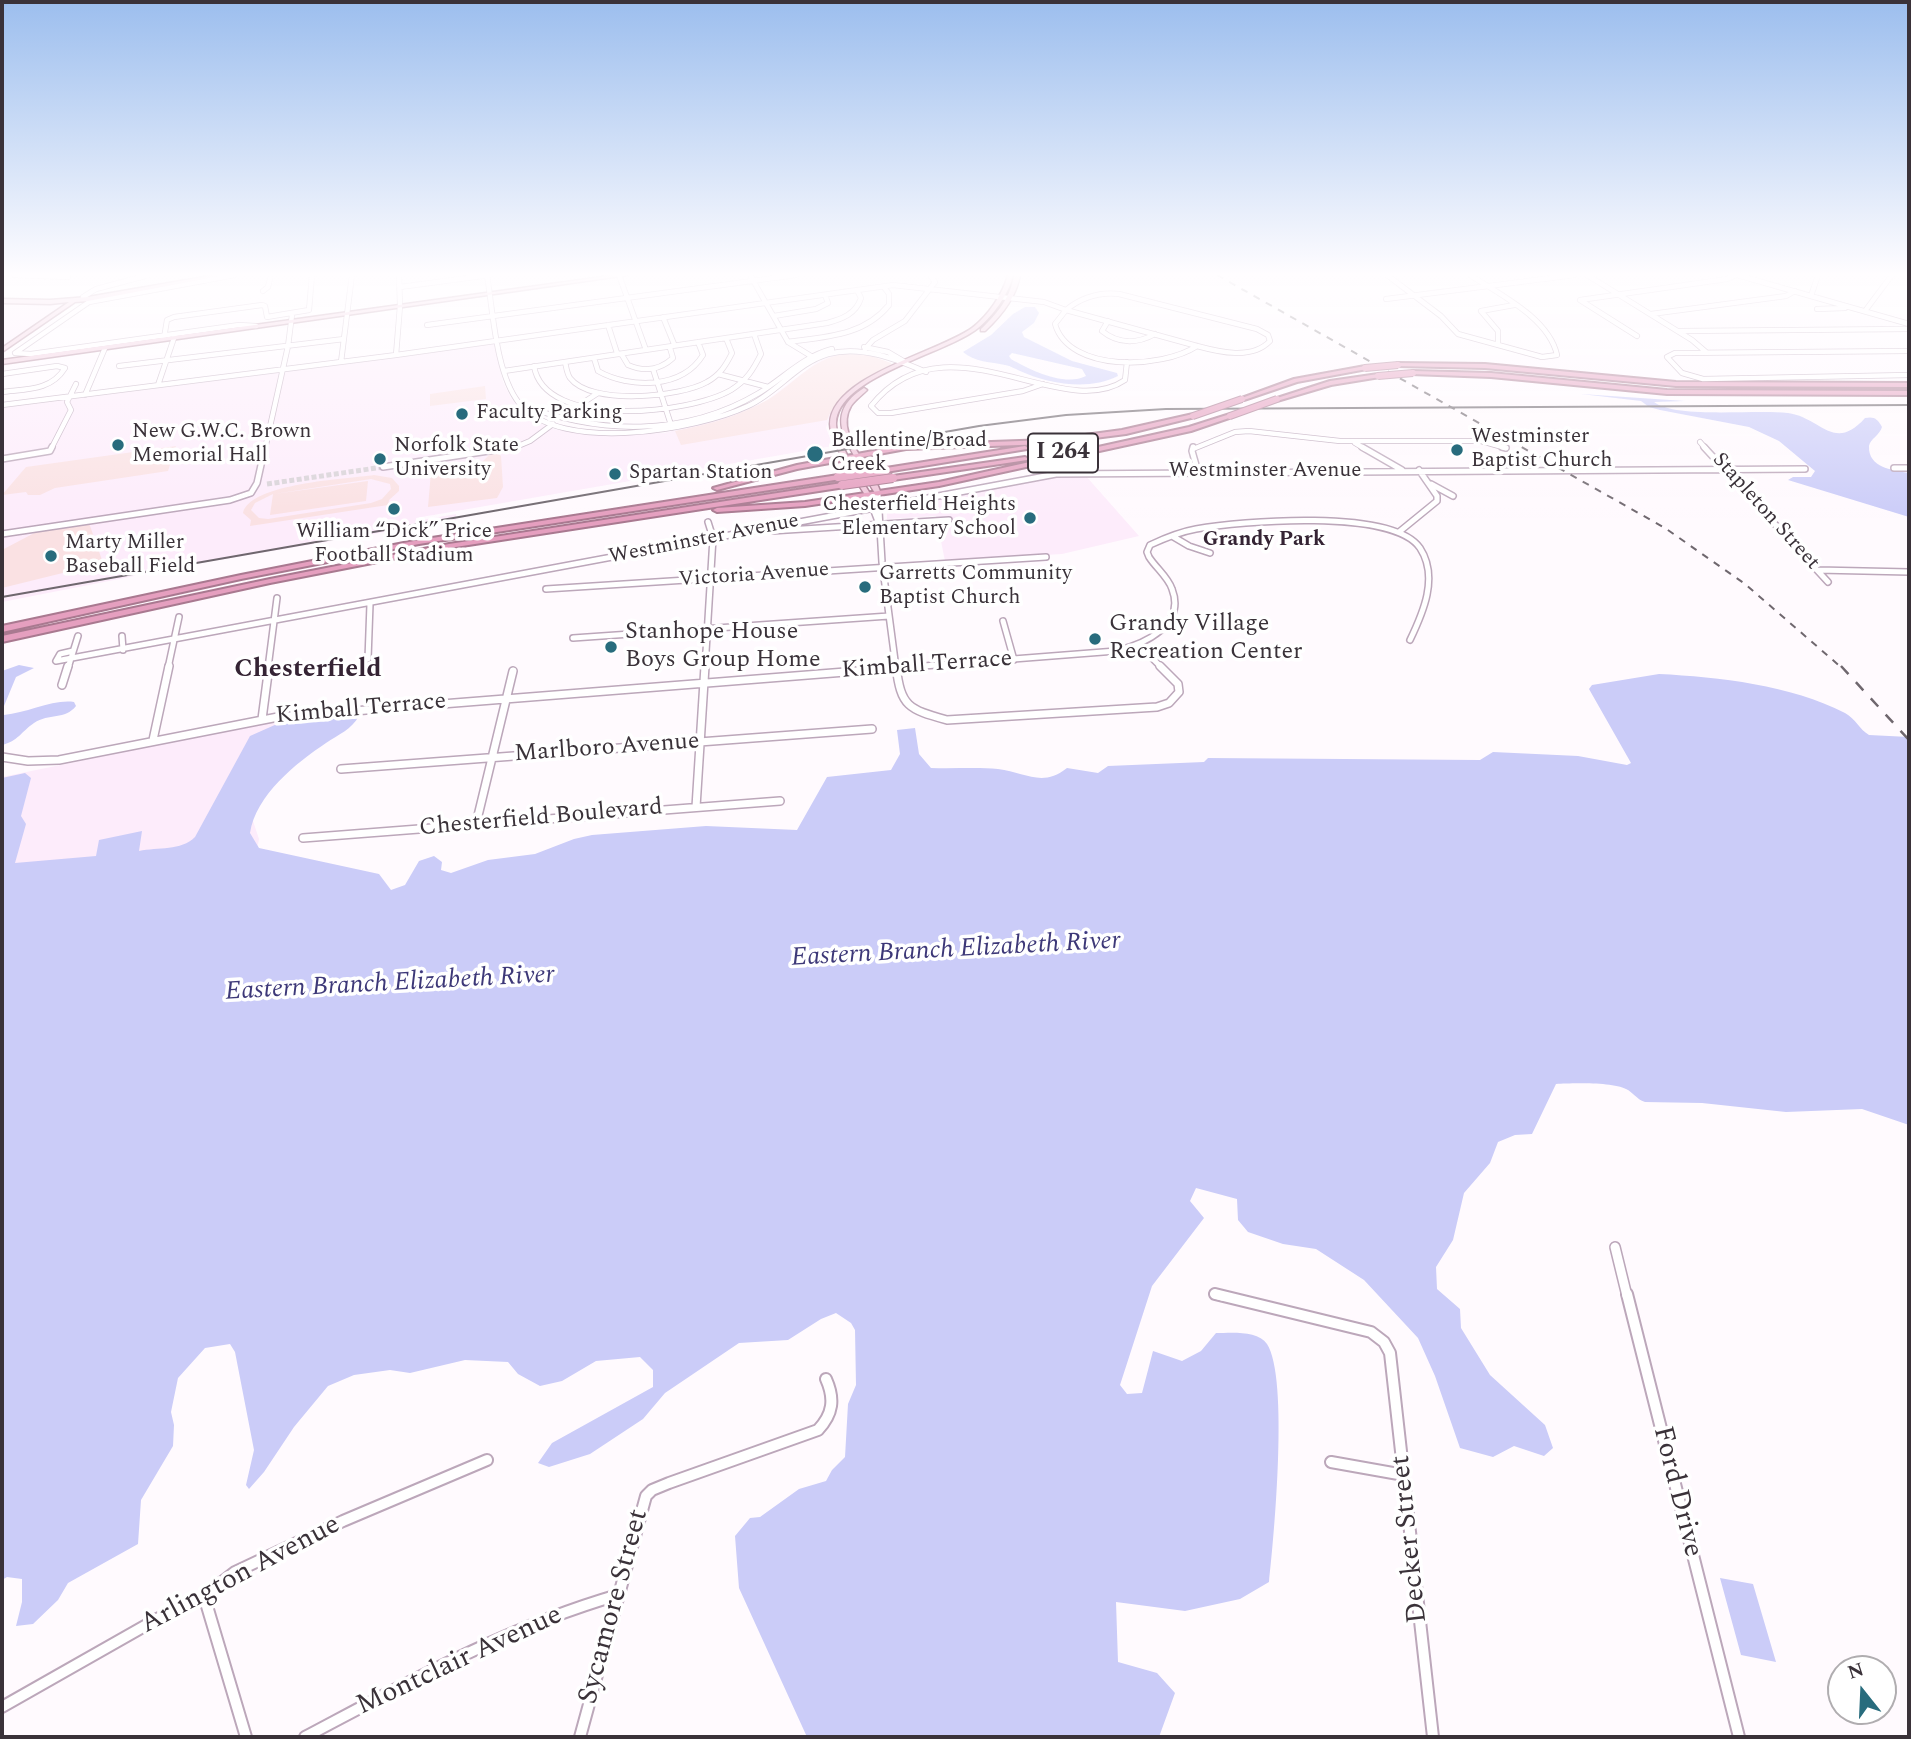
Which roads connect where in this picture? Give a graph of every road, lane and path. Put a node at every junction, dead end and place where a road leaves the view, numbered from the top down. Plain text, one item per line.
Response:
1 (8, 356) edge
2 (44, 356) edge
3 (101, 356) edge
4 (168, 356) edge
5 (205, 356) edge
6 (285, 356) edge
7 (342, 356) edge
8 (387, 356) edge
9 (501, 356) edge
10 (606, 356) edge
11 (622, 356) edge
12 (672, 356) edge
13 (702, 356) edge
14 (731, 356) edge
15 (760, 356) edge
16 (809, 356) joint
17 (824, 356) edge
18 (895, 356) edge
19 (925, 356) edge
20 (931, 356) edge
21 (1092, 356) edge
22 (1178, 356) edge
23 (1668, 356) edge
24 (594, 358) junction
25 (817, 358) junction
26 (23, 359) junction
27 (166, 361) junction
28 (2, 362) edge
29 (341, 362) junction
30 (565, 362) junction
31 (1127, 362) junction
32 (909, 365) junction
33 (119, 366) dead end
34 (534, 366) junction
35 (653, 369) junction
36 (282, 370) junction
37 (504, 371) junction
38 (926, 372) junction
39 (2, 374) edge
40 (718, 374) junction
41 (1909, 375) edge
42 (743, 380) junction
43 (658, 382) junction
44 (76, 384) dead end
45 (1043, 384) junction
46 (1909, 385) edge
47 (158, 386) junction
48 (768, 387) junction
49 (777, 389) junction
50 (13, 391) junction
51 (2, 392) edge
52 (598, 393) junction
53 (1909, 393) edge
54 (85, 395) junction
55 (663, 395) junction
56 (71, 397) junction
57 (520, 404) junction
58 (3, 405) edge
59 (578, 406) junction
60 (668, 409) junction
61 (559, 420) junction
62 (552, 425) junction
63 (672, 426) junction
64 (1125, 432) junction
65 (1135, 442) junction
66 (1353, 442) junction
67 (1700, 442) dead end
68 (1506, 448) dead end
69 (858, 455) junction
70 (847, 457) junction
71 (2, 459) edge
72 (383, 467) tunnel mouth
73 (1894, 468) dead end
74 (1909, 468) edge
75 (1726, 469) junction
76 (1805, 469) dead end
77 (1419, 470) junction
78 (1402, 471) junction
79 (1198, 472) junction
80 (840, 481) junction
81 (1427, 482) junction
82 (267, 484) tunnel mouth
83 (257, 485) junction
84 (878, 494) junction
85 (867, 495) junction
86 (1453, 496) dead end
87 (880, 507) junction
88 (873, 508) junction
89 (623, 513) junction
90 (949, 520) dead end
91 (708, 522) dead end
92 (879, 524) junction
93 (752, 531) junction
94 (1399, 532) junction
95 (2, 534) edge
96 (1172, 536) junction
97 (713, 538) junction
98 (1210, 553) dead end
99 (1046, 557) dead end
100 (883, 568) junction
101 (1818, 570) junction
102 (1909, 572) edge
103 (710, 579) junction
104 (1828, 582) dead end
105 (546, 589) dead end
106 (277, 598) dead end
107 (370, 604) junction
108 (889, 616) junction
109 (179, 617) dead end
110 (1003, 621) dead end
111 (274, 622) junction
112 (707, 628) junction
113 (2, 629) edge
114 (78, 636) dead end
115 (122, 636) dead end
116 (573, 638) dead end
117 (2, 639) edge
118 (1410, 640) dead end
119 (174, 641) junction
120 (1139, 645) junction
121 (124, 650) junction
122 (73, 651) junction
123 (368, 659) dead end
124 (70, 660) junction
125 (1014, 660) junction
126 (895, 669) junction
127 (513, 671) dead end
128 (703, 683) junction
129 (62, 685) dead end
130 (506, 697) junction
131 (262, 719) junction
132 (872, 729) dead end
133 (153, 740) junction
134 (699, 742) junction
135 (2, 757) edge
136 (492, 758) junction
137 (341, 769) dead end
138 (780, 802) dead end
139 (696, 807) junction
140 (476, 824) junction
141 (303, 838) dead end
142 (1615, 1247) dead end
143 (1215, 1294) dead end
144 (826, 1378) dead end
145 (487, 1460) dead end
146 (1331, 1462) dead end
147 (1404, 1475) junction
148 (618, 1595) junction
149 (204, 1596) junction
150 (2, 1707) edge
151 (246, 1737) edge
152 (304, 1737) edge
153 (580, 1737) edge
154 (1433, 1737) edge
155 (1739, 1737) edge

1 - 26 main road
2 - 26 main road
3 - 54 street
4 - 27 street
5 - 27 street
6 - 36 street
7 - 29 street
8 - 29 street
9 - 37 street
10 - 24 street
11 - 35 street
12 - 35 street
13 - 43 street
14 - 40 street
15 - 42 street
16 - 25 street
16 - 48 street
17 - 25 street
18 - 32 street
19 - 32 main road
20 - 32 main road
21 - 31 street
22 - 31 street
23 - 41 street
24 - 30 street
24 - 43 street
25 - 49 street
26 - 28 main road
27 - 33 street
27 - 47 street
29 - 36 street
30 - 34 street
30 - 52 street
31 - 45 street
32 - 38 street
32 - 69 main road
32 - 70 main road
34 - 37 street
34 - 59 street
35 - 43 street
36 - 47 street
36 - 83 street
37 - 57 street
38 - 45 street
38 - 45 street
39 - 50 street
40 - 42 street
40 - 55 street
42 - 48 street
42 - 60 street
43 - 55 street
44 - 56 street
46 - 64 highway, I 264, bridge
47 - 54 street
48 - 49 street
48 - 63 street
49 - 63 street
50 - 51 street
50 - 58 street
52 - 55 street
52 - 59 street
53 - 65 highway, I 264, bridge
54 - 56 street
55 - 60 street
56 - 58 street
56 - 71 street
57 - 61 street
57 - 62 street
59 - 60 street
60 - 63 street
61 - 62 street
61 - 63 street
62 - 63 street
62 - 72 street
64 - 69 highway
64 - 80 highway, I 264, bridge
65 - 80 highway, I 264, bridge
65 - 84 highway
66 - 68 street
66 - 78 street
66 - 79 street
67 - 75 street, Stapleton Street
69 - 70 highway
69 - 84 main road
70 - 85 main road
70 - 89 highway
73 - 74 street
75 - 76 street, Westminster Avenue
75 - 77 street, Westminster Avenue
75 - 101 street, Stapleton Street
77 - 78 street, Westminster Avenue
77 - 81 street
78 - 79 street, Westminster Avenue
79 - 87 street, Westminster Avenue
80 - 89 highway, I 264
81 - 86 street
81 - 94 street
82 - 83 street
83 - 95 street
84 - 85 highway
84 - 87 street
85 - 88 street
85 - 89 highway
87 - 88 street, Westminster Avenue
87 - 92 street
88 - 92 street
88 - 93 street, Westminster Avenue
89 - 113 highway, I 264
89 - 117 highway, I 264
90 - 92 street
91 - 97 street
92 - 93 street
92 - 100 street
93 - 97 street, Westminster Avenue
94 - 96 street, Kimball Terrace
94 - 118 street
96 - 98 street
96 - 120 street, Kimball Terrace
97 - 103 street
97 - 107 street, Westminster Avenue
99 - 100 street, Victoria Avenue
100 - 103 street, Victoria Avenue
100 - 108 street
101 - 102 street
101 - 104 street, Stapleton Street
103 - 105 street, Victoria Avenue
103 - 112 street
106 - 111 street
107 - 111 street, Westminster Avenue
107 - 123 street
108 - 112 street
108 - 126 street
109 - 119 street
110 - 125 street
111 - 119 street, Westminster Avenue
111 - 131 street
112 - 116 street
112 - 128 street
114 - 122 street
115 - 121 street
119 - 121 street, Westminster Avenue
119 - 133 street
120 - 125 street, Kimball Terrace
120 - 126 street
121 - 124 street, Westminster Avenue
122 - 124 street
122 - 124 street
124 - 129 street
125 - 126 street, Kimball Terrace
126 - 128 street, Kimball Terrace
127 - 130 street
128 - 130 street, Kimball Terrace
128 - 134 street
130 - 131 street, Kimball Terrace
130 - 136 street
131 - 133 street, Kimball Terrace
132 - 134 street, Marlboro Avenue
133 - 135 street, Kimball Terrace
134 - 136 street, Marlboro Avenue
134 - 139 street
136 - 137 street, Marlboro Avenue
136 - 140 street
138 - 139 street, Chesterfield Boulevard
139 - 140 street, Chesterfield Boulevard
140 - 141 street, Chesterfield Boulevard
142 - 155 street, Ford Drive
143 - 147 street, Decker Street
144 - 148 street, Sycamore Street
145 - 149 street, Arlington Avenue
146 - 147 street
147 - 154 street, Decker Street
148 - 152 street, Montclair Avenue
148 - 153 street, Sycamore Street
149 - 150 street, Arlington Avenue
149 - 151 street

